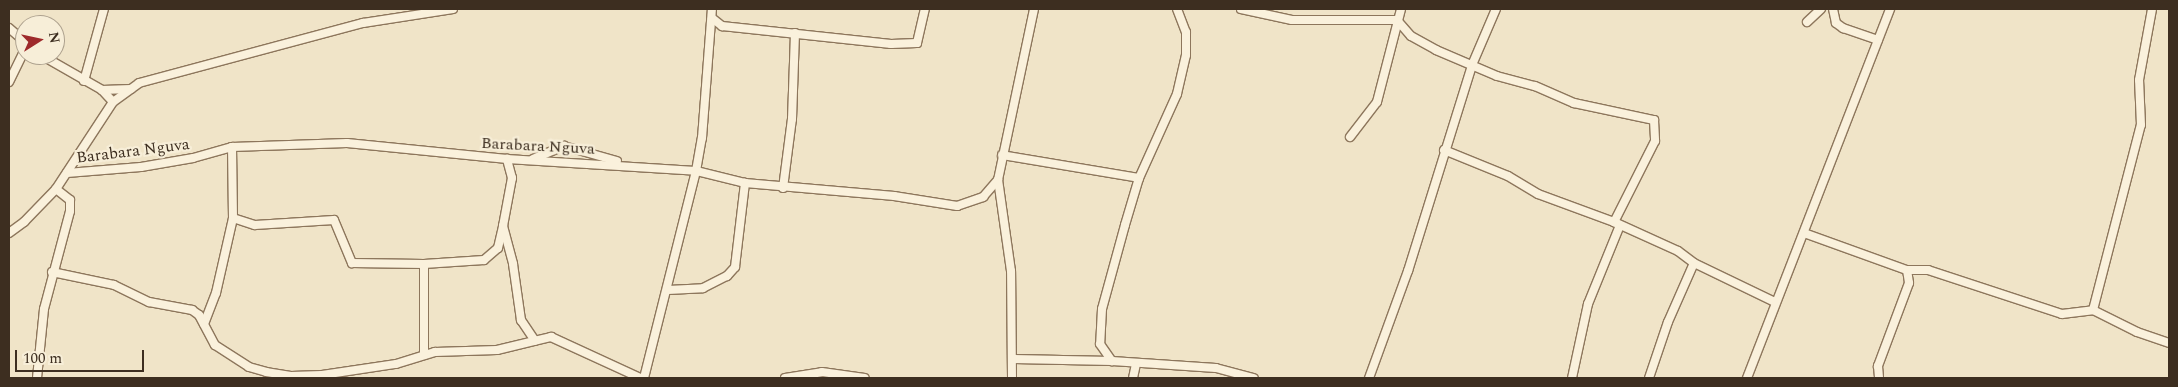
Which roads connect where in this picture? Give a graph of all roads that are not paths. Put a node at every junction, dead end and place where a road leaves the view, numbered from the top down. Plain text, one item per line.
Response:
1 (104, 9) edge
2 (425, 9) edge
3 (453, 9) edge
4 (712, 9) edge
5 (925, 9) edge
6 (1034, 9) edge
7 (1177, 9) edge
8 (1241, 9) edge
9 (1401, 9) edge
10 (1496, 9) edge
11 (1821, 9) edge
12 (1833, 9) edge
13 (1890, 9) edge
14 (2152, 9) edge
15 (1268, 11) edge
16 (418, 14) junction
17 (712, 18) junction
18 (1397, 20) junction
19 (1807, 22) dead end
20 (722, 26) junction
21 (710, 31) junction
22 (794, 33) junction
23 (1878, 40) junction
24 (17, 65) edge
25 (58, 65) edge
26 (1472, 65) junction
27 (84, 81) junction
28 (9, 82) edge
29 (131, 89) junction
30 (102, 90) junction
31 (113, 102) junction
32 (1350, 137) dead end
33 (232, 147) junction
34 (1444, 150) junction
35 (1002, 155) junction
36 (506, 159) junction
37 (531, 160) junction
38 (623, 164) junction
39 (696, 171) junction
40 (67, 173) junction
41 (1139, 178) junction
42 (998, 180) junction
43 (745, 183) junction
44 (783, 188) junction
45 (56, 189) junction
46 (233, 218) junction
47 (1617, 223) junction
48 (503, 226) junction
49 (1804, 232) junction
50 (9, 233) edge
51 (1694, 263) junction
52 (424, 264) junction
53 (1907, 270) junction
54 (52, 272) junction
55 (668, 290) junction
56 (1775, 302) junction
57 (2093, 310) junction
58 (204, 324) junction
59 (535, 341) junction
60 (2169, 342) edge
61 (424, 355) junction
62 (1014, 359) junction
63 (1112, 362) junction
64 (1136, 364) junction
65 (364, 374) edge
66 (37, 378) edge
67 (640, 378) edge
68 (644, 378) edge
69 (785, 378) edge
70 (864, 378) edge
71 (1012, 378) edge
72 (1133, 378) edge
73 (1254, 378) edge
74 (1370, 378) edge
75 (1572, 378) edge
76 (1650, 378) edge
77 (1746, 378) edge
78 (1879, 378) edge

1 - 27 street
2 - 16 street
3 - 16 street
4 - 17 street
5 - 22 street
6 - 35 street
7 - 41 street
8 - 15 street
9 - 18 street
10 - 26 street
11 - 19 street
12 - 23 street
13 - 23 street
14 - 57 street
15 - 18 street
16 - 29 street
17 - 20 street
17 - 21 street
18 - 26 street
18 - 32 street
20 - 21 street
20 - 22 street
21 - 39 street
22 - 44 street
23 - 49 street
24 - 28 street
25 - 27 street
26 - 34 street
26 - 47 street
27 - 30 street
29 - 30 street
29 - 31 street
30 - 31 street
31 - 40 street
33 - 36 street, Barabara Nguva
33 - 40 street, Barabara Nguva
33 - 46 street
34 - 47 street
34 - 74 street
35 - 41 street
35 - 42 street
36 - 37 street, Barabara Nguva
36 - 48 street
37 - 38 street, Barabara Nguva
37 - 38 street
38 - 39 street, Barabara Nguva
39 - 43 street, Barabara Nguva
39 - 55 street
40 - 45 street
41 - 63 street
42 - 44 street, Barabara Nguva
42 - 62 street
43 - 44 street, Barabara Nguva
43 - 55 street
45 - 50 street
45 - 54 street
46 - 52 street
46 - 58 street
47 - 51 street
47 - 75 street
48 - 52 street
48 - 59 street
49 - 53 street
49 - 56 street
51 - 56 street
51 - 76 street
52 - 61 street
53 - 57 street
53 - 78 street
54 - 58 street
54 - 66 street
55 - 68 street
56 - 77 street
57 - 60 street
58 - 65 street
59 - 61 street
59 - 67 street
61 - 65 street
62 - 63 street
62 - 71 street
63 - 64 street
64 - 72 street
64 - 73 street
69 - 70 street

